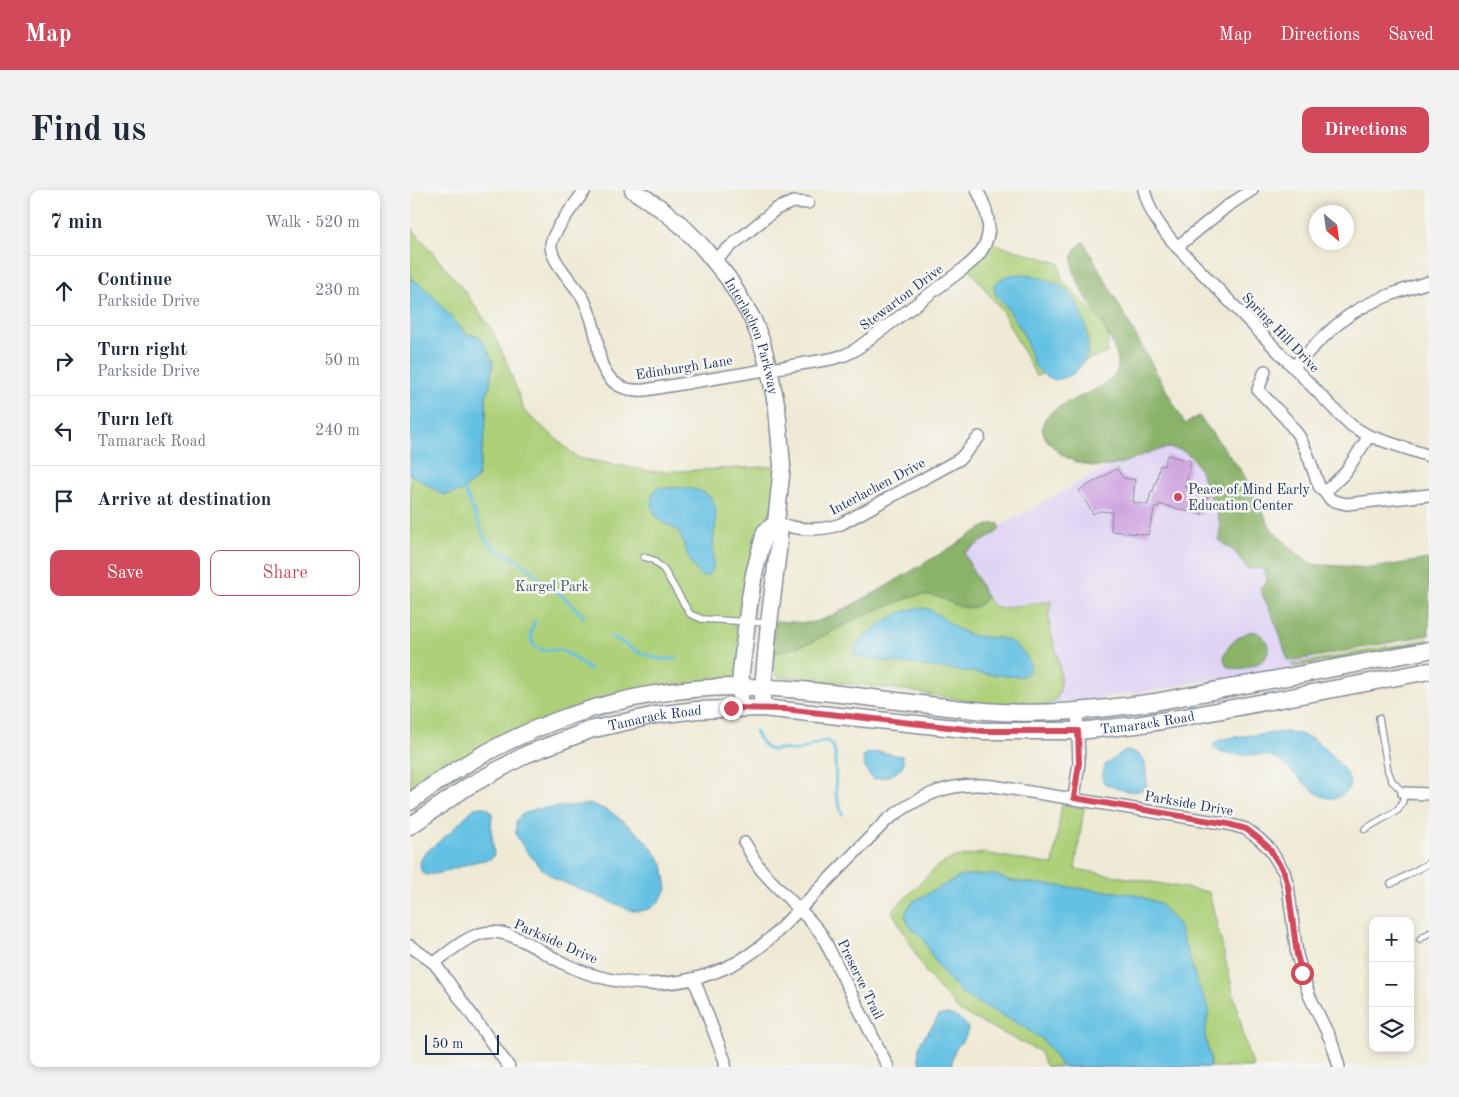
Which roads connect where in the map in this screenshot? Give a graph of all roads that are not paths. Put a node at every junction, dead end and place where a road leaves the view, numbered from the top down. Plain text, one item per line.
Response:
1 (585, 190) edge
2 (633, 190) edge
3 (977, 190) edge
4 (1144, 190) edge
5 (1252, 190) edge
6 (808, 203) dead end
7 (1177, 247) junction
8 (714, 260) junction
9 (1429, 282) edge
10 (1294, 366) junction
11 (769, 369) junction
12 (1265, 371) dead end
13 (1369, 436) junction
14 (979, 437) dead end
15 (1429, 456) edge
16 (1325, 492) junction
17 (1429, 495) edge
18 (776, 523) junction
19 (644, 557) dead end
20 (747, 621) junction
21 (769, 623) junction
22 (1429, 650) edge
23 (1429, 672) edge
24 (741, 687) junction
25 (763, 688) junction
26 (739, 708) junction
27 (762, 708) junction
28 (1077, 710) junction
29 (1379, 718) dead end
30 (1078, 731) junction
31 (1404, 793) junction
32 (1429, 795) edge
33 (1074, 798) junction
34 (410, 802) edge
35 (410, 826) edge
36 (1365, 829) dead end
37 (745, 843) dead end
38 (1429, 863) edge
39 (1392, 884) dead end
40 (800, 909) junction
41 (1429, 933) edge
42 (1420, 938) dead end
43 (410, 946) edge
44 (434, 963) junction
45 (694, 979) junction
46 (509, 1067) edge
47 (725, 1067) edge
48 (888, 1067) edge
49 (1339, 1067) edge

1 - 11 street, Edinburgh Lane
2 - 8 street, Interlachen Parkway
3 - 11 street, Stewarton Drive
4 - 7 street, Spring Hill Drive
5 - 7 street
6 - 8 street
7 - 10 street, Spring Hill Drive
8 - 11 street, Interlachen Parkway
9 - 10 street
10 - 13 street, Spring Hill Drive
11 - 18 street, Interlachen Parkway
12 - 16 street
13 - 15 street, Spring Hill Drive
13 - 16 street
14 - 18 street, Interlachen Drive
16 - 17 street
18 - 20 street, Interlachen Parkway
18 - 21 street, Interlachen Parkway
19 - 20 lane
20 - 21 lane
20 - 24 street, Interlachen Parkway
21 - 25 street, Interlachen Parkway
22 - 28 street, Tamarack Road
23 - 30 street, Tamarack Road
24 - 25 street, Tamarack Road
24 - 26 street, Interlachen Parkway
24 - 34 street, Tamarack Road
25 - 27 street, Interlachen Parkway
25 - 28 street, Tamarack Road
26 - 27 street, Tamarack Road
26 - 35 street, Tamarack Road
27 - 30 street, Tamarack Road
28 - 30 street
29 - 31 lane
30 - 33 street
31 - 32 street
31 - 36 lane
33 - 40 street, Parkside Drive
33 - 49 street, Parkside Drive
37 - 40 street
38 - 39 lane
40 - 45 street, Parkside Drive
40 - 48 street, Preserve Trail
41 - 42 lane
43 - 44 street
44 - 45 street, Parkside Drive
44 - 46 street
45 - 47 street

